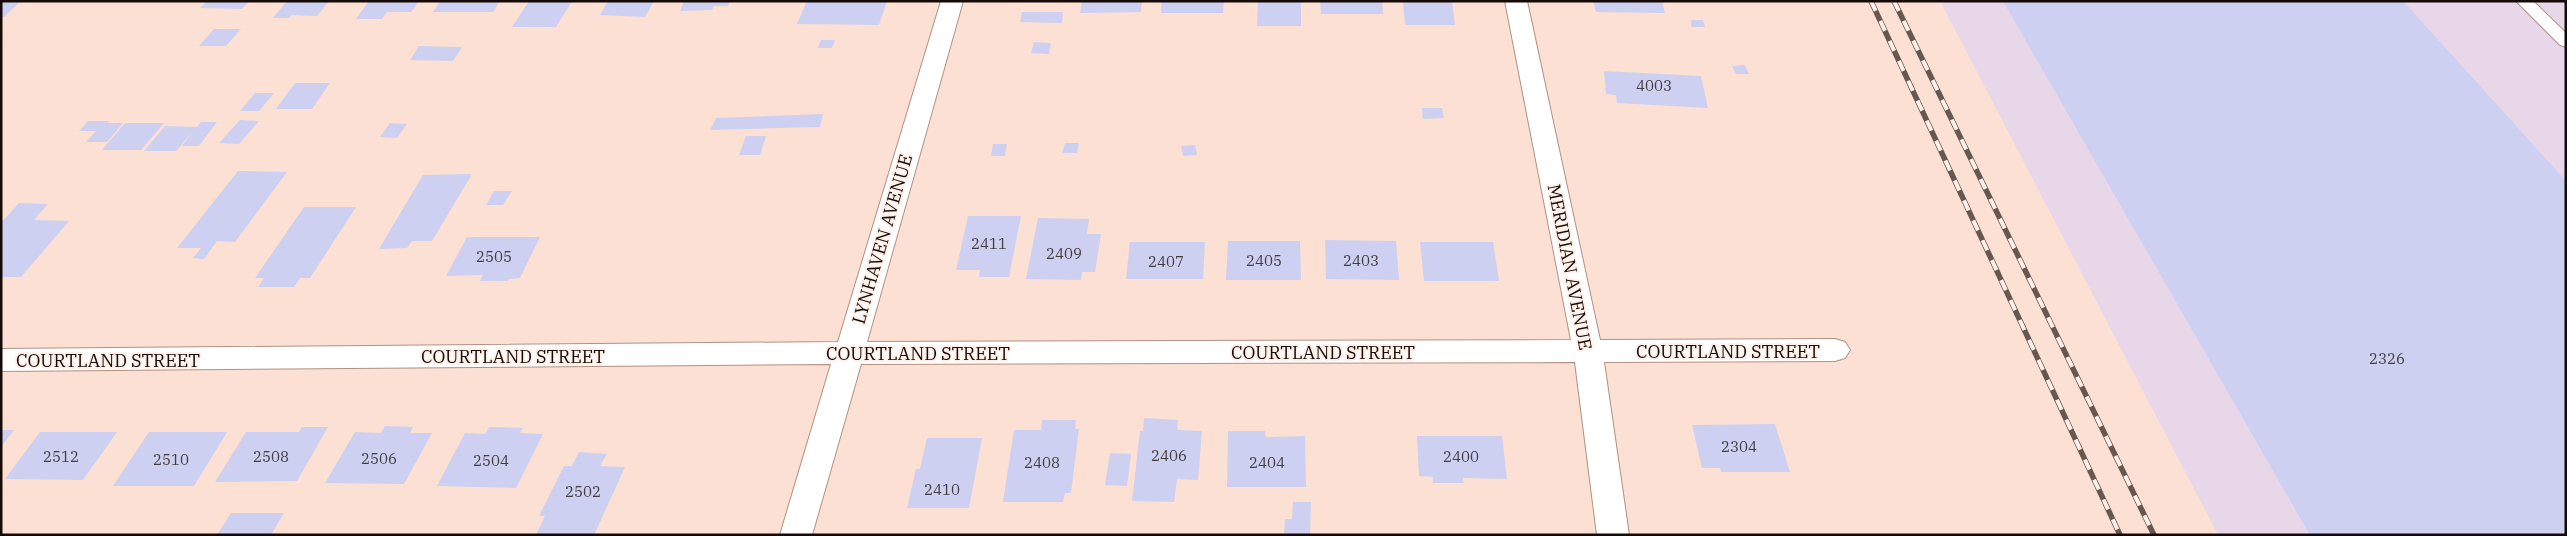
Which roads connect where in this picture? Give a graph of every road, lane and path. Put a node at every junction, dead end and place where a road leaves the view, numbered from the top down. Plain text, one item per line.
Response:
1 (952, 1) edge
2 (1516, 1) edge
3 (2524, 1) edge
4 (2566, 42) edge
5 (1835, 350) dead end
6 (1588, 351) junction
7 (849, 353) junction
8 (1, 360) edge
9 (796, 535) edge
10 (1613, 535) edge

1 - 7 street, LYNHAVEN AVENUE
2 - 6 street, MERIDIAN AVENUE
3 - 4 lane
5 - 6 street, COURTLAND STREET
6 - 7 street, COURTLAND STREET
6 - 10 street, MERIDIAN AVENUE
7 - 8 street, COURTLAND STREET
7 - 9 street, LYNHAVEN AVENUE

